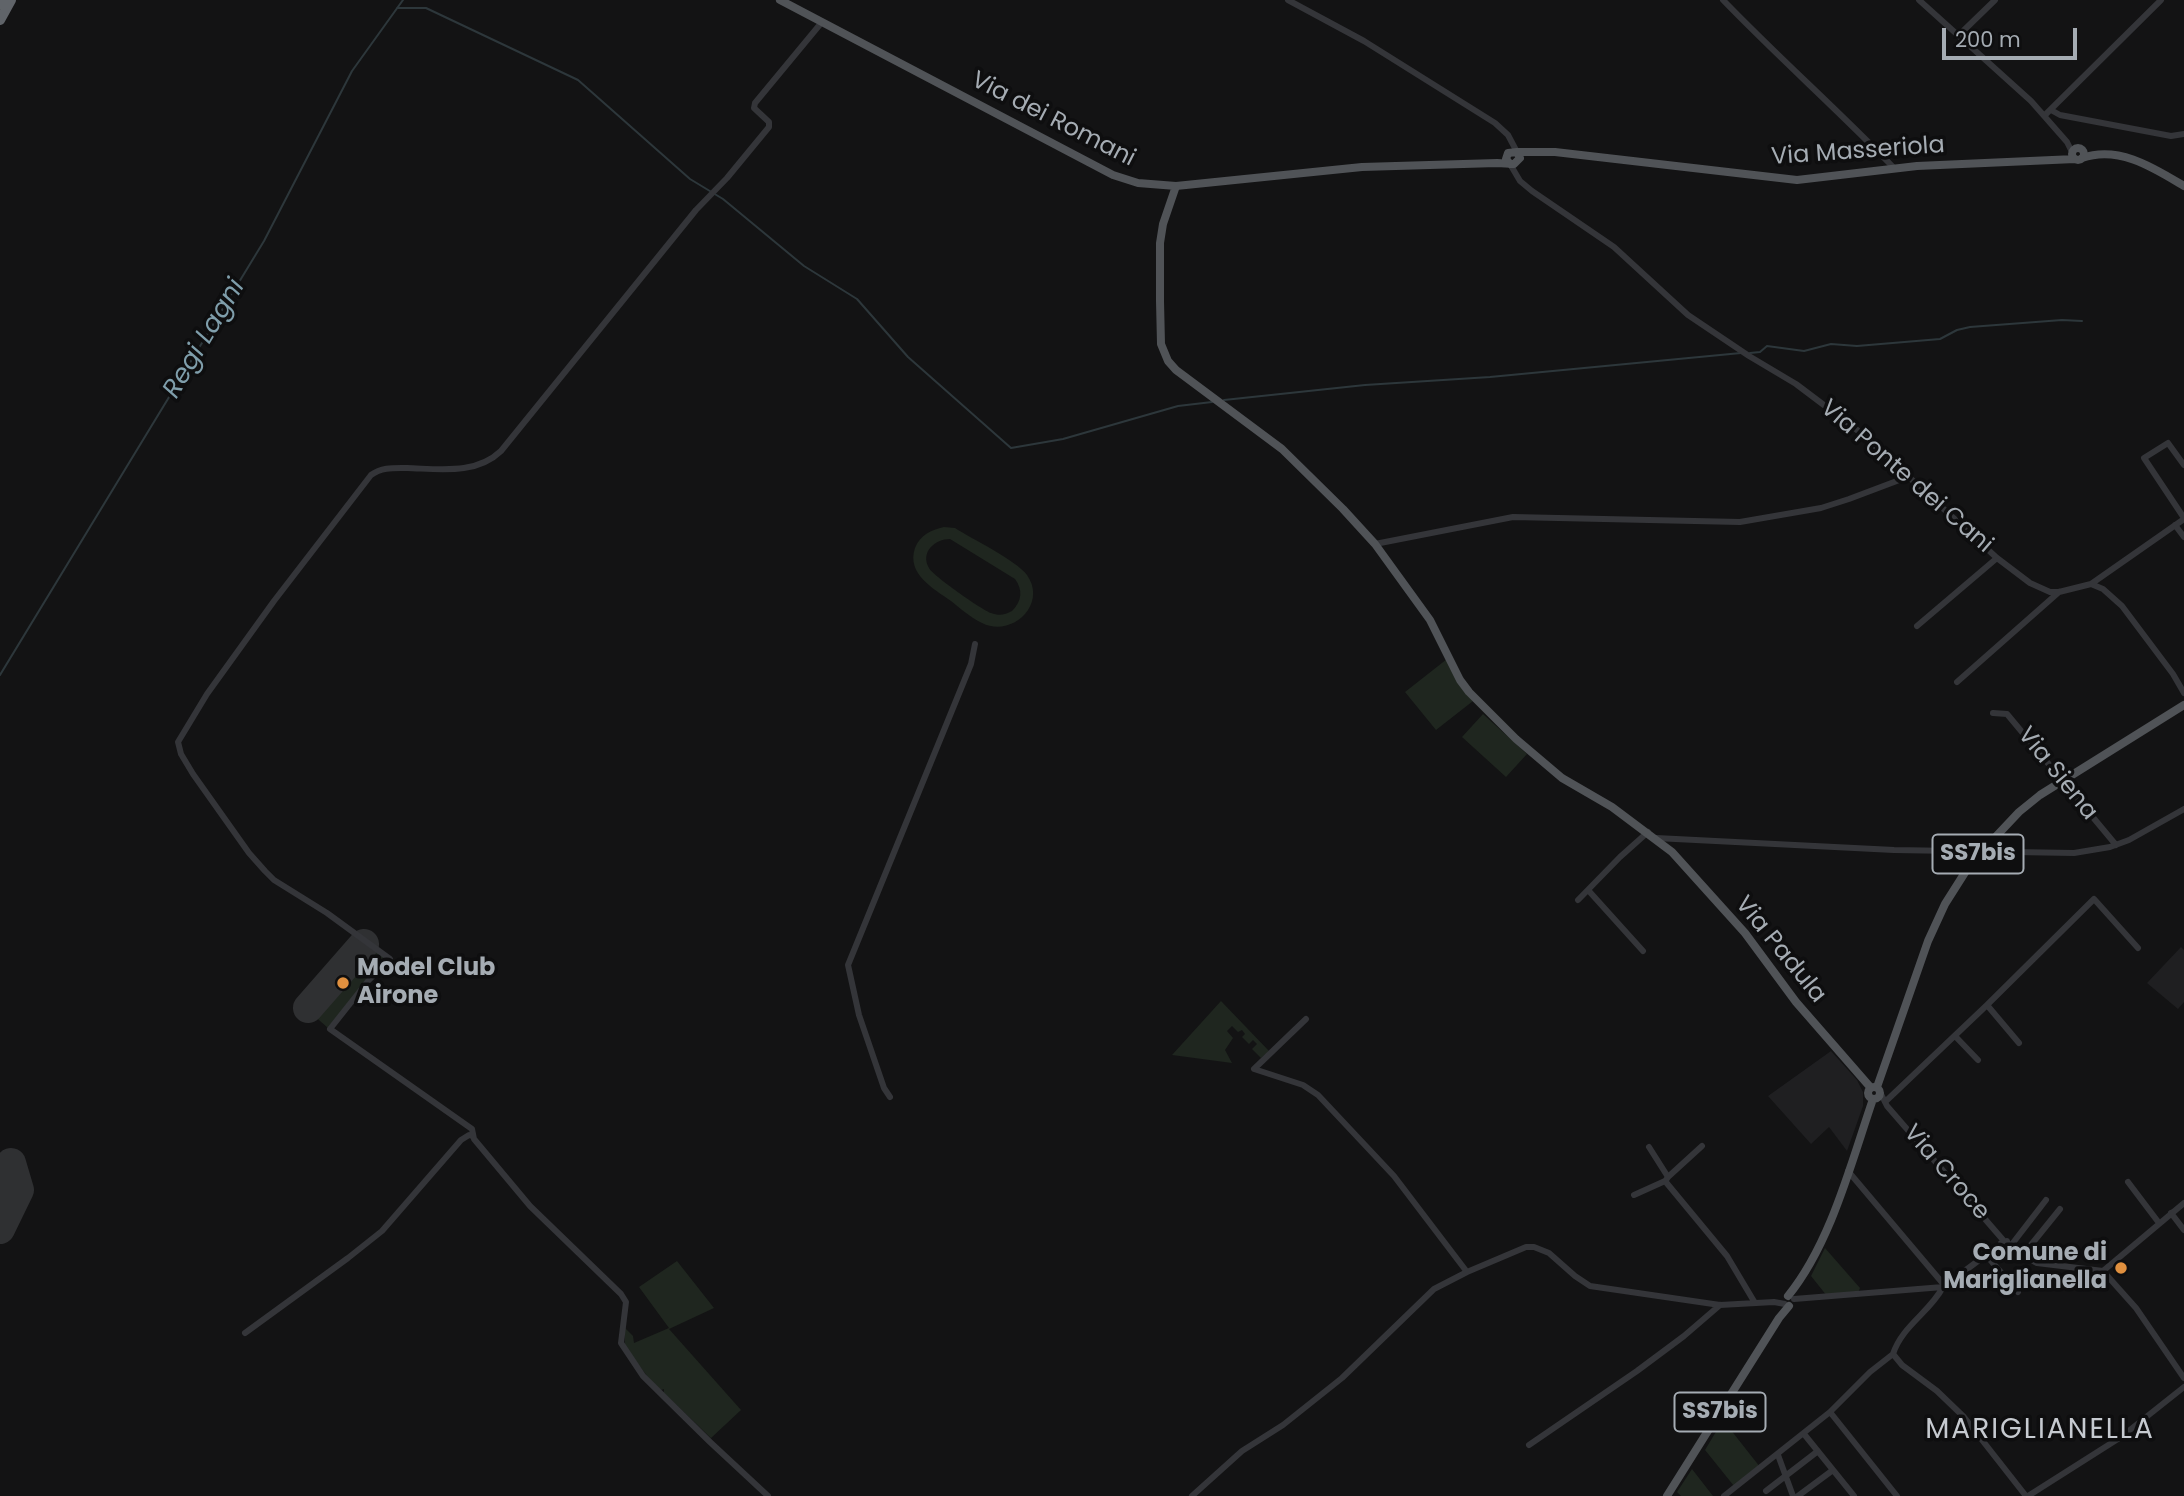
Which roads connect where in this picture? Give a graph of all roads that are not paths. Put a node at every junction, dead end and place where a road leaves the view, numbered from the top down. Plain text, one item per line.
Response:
1 (11, 0) edge
2 (780, 0) edge
3 (1288, 0) edge
4 (1723, 0) edge
5 (1919, 0) edge
6 (1995, 0) edge
7 (2161, 0) edge
8 (0, 20) edge
9 (822, 22) junction
10 (1959, 34) junction
11 (2051, 110) junction
12 (2044, 116) junction
13 (2184, 134) edge
14 (2077, 153) junction
15 (1514, 160) junction
16 (1895, 168) junction
17 (1176, 186) junction
18 (2184, 186) edge
19 (2184, 465) edge
20 (1910, 476) junction
21 (2184, 519) edge
22 (2175, 525) junction
23 (2184, 537) edge
24 (1375, 544) junction
25 (1997, 558) junction
26 (2091, 584) junction
27 (2059, 592) junction
28 (1917, 626) dead end
29 (975, 644) dead end
30 (1957, 682) dead end
31 (2184, 693) edge
32 (2184, 705) edge
33 (1993, 713) dead end
34 (2061, 780) junction
35 (2184, 809) edge
36 (1648, 832) junction
37 (1656, 838) junction
38 (2116, 845) junction
39 (1980, 852) junction
40 (1588, 890) junction
41 (1578, 900) dead end
42 (2138, 948) dead end
43 (1643, 951) dead end
44 (1987, 1005) junction
45 (1306, 1019) dead end
46 (1955, 1036) junction
47 (2019, 1043) dead end
48 (1978, 1060) dead end
49 (1878, 1096) junction
50 (890, 1097) dead end
51 (472, 1136) junction
52 (1702, 1146) dead end
53 (1649, 1147) dead end
54 (1848, 1171) junction
55 (1666, 1179) junction
56 (2128, 1182) dead end
57 (1634, 1195) dead end
58 (2046, 1200) dead end
59 (2184, 1203) edge
60 (2060, 1209) dead end
61 (2171, 1213) junction
62 (2159, 1223) junction
63 (2184, 1230) edge
64 (2005, 1246) junction
65 (1986, 1255) junction
66 (2022, 1256) junction
67 (2103, 1271) junction
68 (1466, 1272) junction
69 (1944, 1286) junction
70 (2018, 1292) dead end
71 (1789, 1301) junction
72 (1774, 1302) junction
73 (1755, 1303) junction
74 (1720, 1305) junction
75 (1780, 1316) junction
76 (245, 1334) dead end
77 (1893, 1354) junction
78 (2184, 1378) edge
79 (2184, 1387) edge
80 (1830, 1412) junction
81 (1804, 1434) junction
82 (1529, 1446) dead end
83 (1818, 1451) junction
84 (1778, 1455) junction
85 (1833, 1470) junction
86 (1785, 1476) junction
87 (2040, 1488) junction
88 (1766, 1491) dead end
89 (768, 1496) edge
90 (1192, 1496) edge
91 (1667, 1496) edge
92 (1724, 1496) edge
93 (1795, 1496) edge
94 (1854, 1496) edge
95 (1896, 1496) edge
96 (2027, 1496) edge
97 (2046, 1496) edge

1 - 8 highway
2 - 9 main road, Via dei Romani
3 - 15 street, Via Ponte dei Cani
4 - 16 street
5 - 10 street
6 - 10 street
7 - 11 street
9 - 17 main road, Via dei Romani
9 - 51 street
10 - 12 street
11 - 12 street
11 - 13 street
12 - 14 street
14 - 16 main road, Via Masseriola
14 - 18 main road
15 - 16 main road, Via Masseriola
15 - 17 main road, Via dei Romani
15 - 20 street, Via Ponte dei Cani
17 - 24 main road, Via Padula
19 - 21 street
20 - 24 street
20 - 25 street, Via Ponte dei Cani
21 - 22 street
22 - 23 street
22 - 26 street
24 - 36 main road, Via Padula
25 - 27 street, Via Ponte dei Cani
25 - 28 street
26 - 27 street
26 - 31 street
27 - 30 street
29 - 50 street
32 - 34 main road, SS7bis
33 - 34 street, Via Siena
34 - 38 street, Via Siena
34 - 39 main road, SS7bis
35 - 38 street
36 - 37 main road, Via Padula
36 - 40 street
37 - 39 street
37 - 49 main road, Via Padula
38 - 39 street
39 - 49 main road, SS7bis
40 - 41 street
40 - 43 street
42 - 44 street
44 - 46 street
44 - 47 street
45 - 68 street
46 - 48 street
46 - 49 street
49 - 54 main road, SS7bis
49 - 64 street, Via Croce
51 - 76 street
51 - 89 street
52 - 55 street
53 - 55 street
54 - 69 street
54 - 71 main road, SS7bis
55 - 57 street
55 - 73 street
56 - 62 street
58 - 64 street
59 - 61 street
60 - 66 street
61 - 62 street
61 - 63 street
62 - 67 street
64 - 65 street
64 - 66 street, Via Croce
65 - 69 street
65 - 70 street
66 - 67 street, Via Croce
67 - 78 street
68 - 74 street
68 - 90 street
69 - 71 street
69 - 77 street
71 - 72 street
71 - 75 main road, SS7bis
72 - 73 street
72 - 75 street
73 - 74 street
74 - 82 street
75 - 91 main road, SS7bis
77 - 80 street
77 - 96 street
79 - 87 street
80 - 81 street
80 - 95 street
81 - 83 street
81 - 84 street
83 - 85 street
83 - 86 street
84 - 86 street
84 - 92 street
85 - 93 street
85 - 94 street
86 - 88 street
86 - 93 street
87 - 96 street
87 - 97 street

